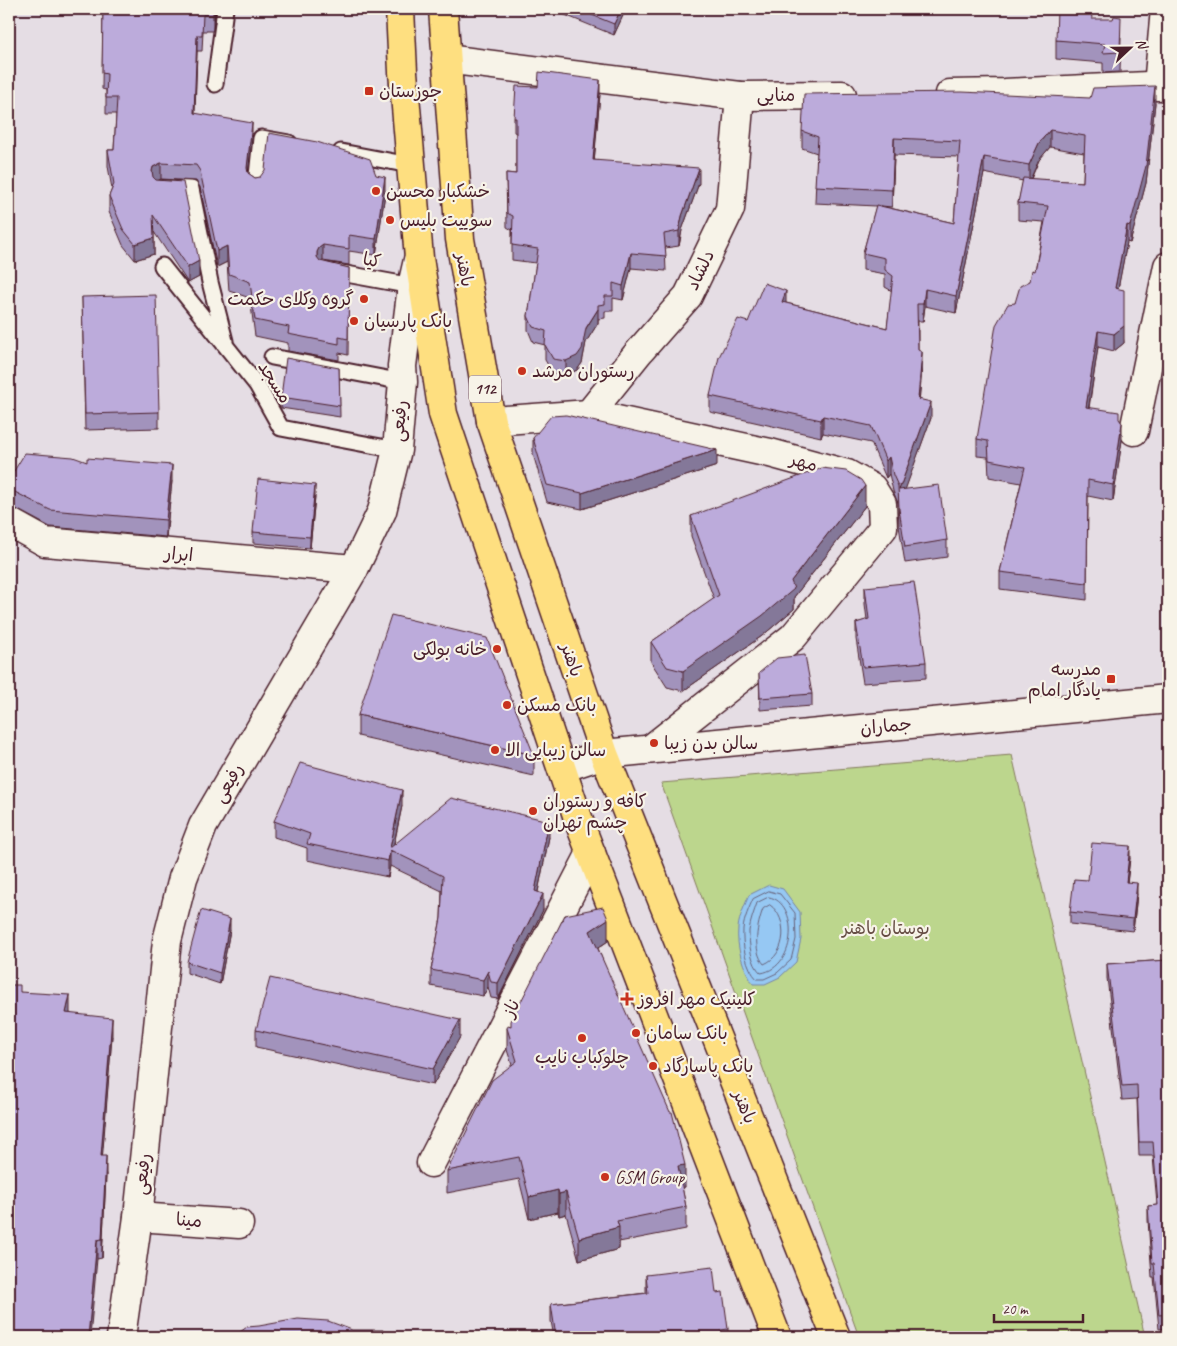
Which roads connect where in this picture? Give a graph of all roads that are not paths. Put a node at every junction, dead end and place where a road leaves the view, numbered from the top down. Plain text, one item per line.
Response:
1 (224, 9) edge
2 (400, 9) edge
3 (443, 9) edge
4 (1165, 9) edge
5 (446, 59) junction
6 (215, 84) dead end
7 (1163, 85) edge
8 (926, 94) edge
9 (868, 95) edge
10 (740, 96) junction
11 (308, 146) edge
12 (326, 150) edge
13 (410, 165) junction
14 (256, 185) edge
15 (161, 188) edge
16 (419, 258) junction
17 (162, 266) dead end
18 (1168, 266) edge
19 (326, 270) edge
20 (412, 286) junction
21 (226, 346) junction
22 (272, 357) dead end
23 (403, 382) junction
24 (589, 414) junction
25 (491, 421) junction
26 (1134, 431) dead end
27 (397, 450) junction
28 (9, 522) edge
29 (354, 569) junction
30 (1168, 699) edge
31 (652, 748) junction
32 (604, 754) junction
33 (562, 768) junction
34 (591, 853) junction
35 (431, 1163) dead end
36 (138, 1216) junction
37 (239, 1224) dead end
38 (121, 1337) edge
39 (777, 1337) edge
40 (836, 1337) edge

1 - 6 lane
2 - 13 main road
3 - 5 main road, باهنر / 112
4 - 7 street
5 - 10 street, منایی
5 - 25 main road, باهنر / 112
7 - 8 street
9 - 10 street, منایی
10 - 24 street, دلشاد
11 - 14 lane
12 - 13 lane
13 - 16 main road
15 - 21 lane
16 - 20 street, رفیعی
16 - 33 main road
17 - 21 lane, مسجد
18 - 26 street
19 - 20 lane, کیا
20 - 23 street, رفیعی
21 - 27 lane, مسجد
22 - 23 lane
23 - 27 street, رفیعی
24 - 25 street, مهر
24 - 31 street, مهر
25 - 32 main road, باهنر / 112
27 - 29 street, رفیعی
28 - 29 street, ابرار
29 - 36 street, رفیعی
30 - 31 street, جماران
31 - 32 street, جماران
32 - 33 street, جماران
32 - 40 main road, باهنر / 112
33 - 34 main road
34 - 35 street, ناز
34 - 39 main road
36 - 37 street, مینا
36 - 38 street, رفیعی

